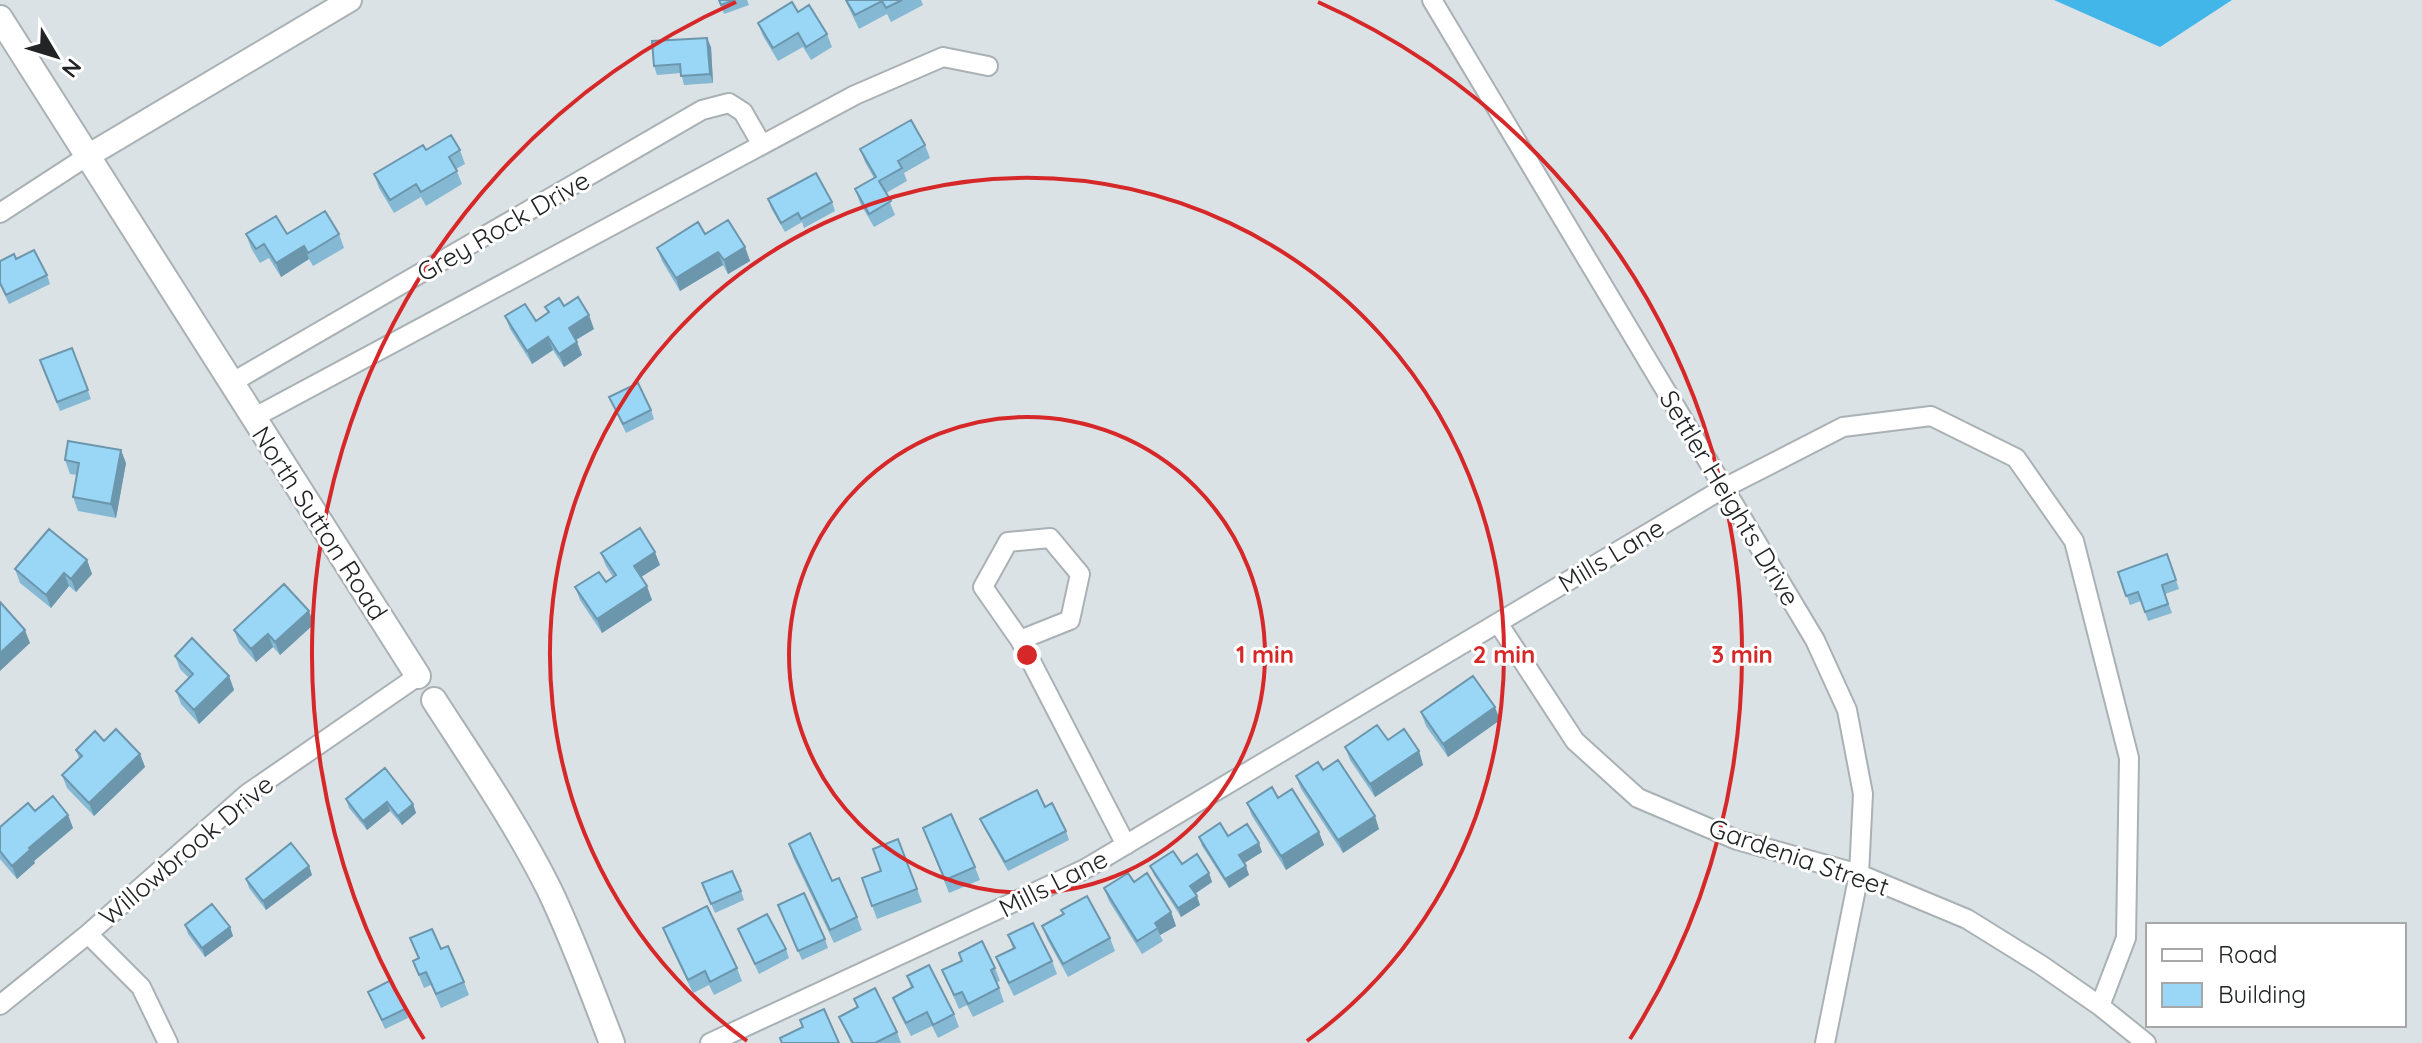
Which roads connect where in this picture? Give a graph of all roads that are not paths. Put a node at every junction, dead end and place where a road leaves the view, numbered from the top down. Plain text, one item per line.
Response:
1 (350, 0) edge
2 (1432, 0) edge
3 (0, 18) edge
4 (988, 66) dead end
5 (762, 145) junction
6 (86, 157) junction
7 (0, 213) edge
8 (231, 383) junction
9 (253, 418) junction
10 (1724, 488) junction
11 (1498, 623) junction
12 (1020, 640) junction
13 (418, 676) junction
14 (434, 700) joint
15 (1126, 845) junction
16 (1859, 874) junction
17 (88, 934) junction
18 (0, 1005) edge
19 (2100, 1006) junction
20 (168, 1043) edge
21 (612, 1043) edge
22 (710, 1043) edge
23 (1825, 1043) edge
24 (2146, 1043) edge

1 - 6 street
2 - 10 street, Settler Heights Drive
3 - 6 main road, North Sutton Road
4 - 5 street, Grey Rock Drive
5 - 8 street, Grey Rock Drive
5 - 9 street, Grey Rock Drive
6 - 7 street
6 - 8 main road, North Sutton Road
8 - 9 main road, North Sutton Road
9 - 13 main road, North Sutton Road
10 - 11 street, Mills Lane
10 - 16 street, Settler Heights Drive
10 - 19 street, Mills Lane
11 - 15 street, Mills Lane
11 - 16 street, Gardenia Street
12 - 12 street
12 - 15 street
13 - 14 street, North Sutton Road
13 - 17 street, Willowbrook Drive
14 - 21 main road, North Sutton Road
15 - 22 street, Mills Lane
16 - 19 street, Gardenia Street
16 - 23 street, Settler Heights Drive
17 - 18 street, Willowbrook Drive
17 - 20 street
19 - 24 street, Gardenia Street

